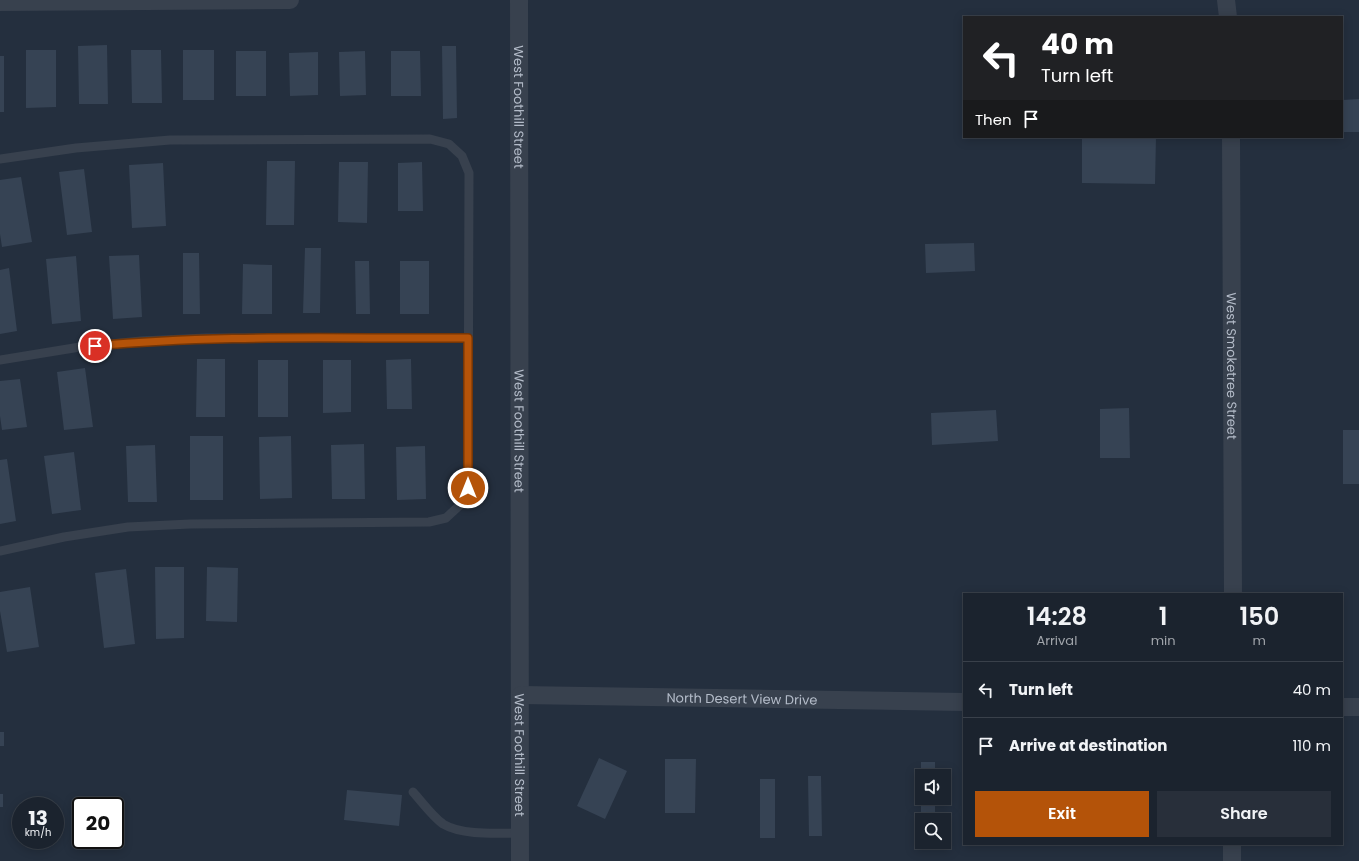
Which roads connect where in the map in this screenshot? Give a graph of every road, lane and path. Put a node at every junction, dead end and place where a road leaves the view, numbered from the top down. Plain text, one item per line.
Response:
1 (290, 0) edge
2 (519, 0) edge
3 (1226, 0) edge
4 (0, 2) edge
5 (1228, 16) edge
6 (1231, 138) edge
7 (0, 159) edge
8 (468, 338) junction
9 (0, 360) edge
10 (0, 550) edge
11 (1233, 593) edge
12 (521, 695) junction
13 (963, 702) edge
14 (1343, 707) edge
15 (1359, 707) edge
16 (413, 792) dead end
17 (520, 833) junction
18 (1232, 845) edge
19 (520, 861) edge
20 (1232, 861) edge

1 - 4 street
2 - 12 street, West Foothill Street
3 - 5 street
6 - 11 street, West Smoketree Street
7 - 8 lane
8 - 9 lane
8 - 10 lane
12 - 13 street, North Desert View Drive
12 - 17 street, West Foothill Street
14 - 15 street
16 - 17 lane
17 - 19 street, West Foothill Street
18 - 20 street

